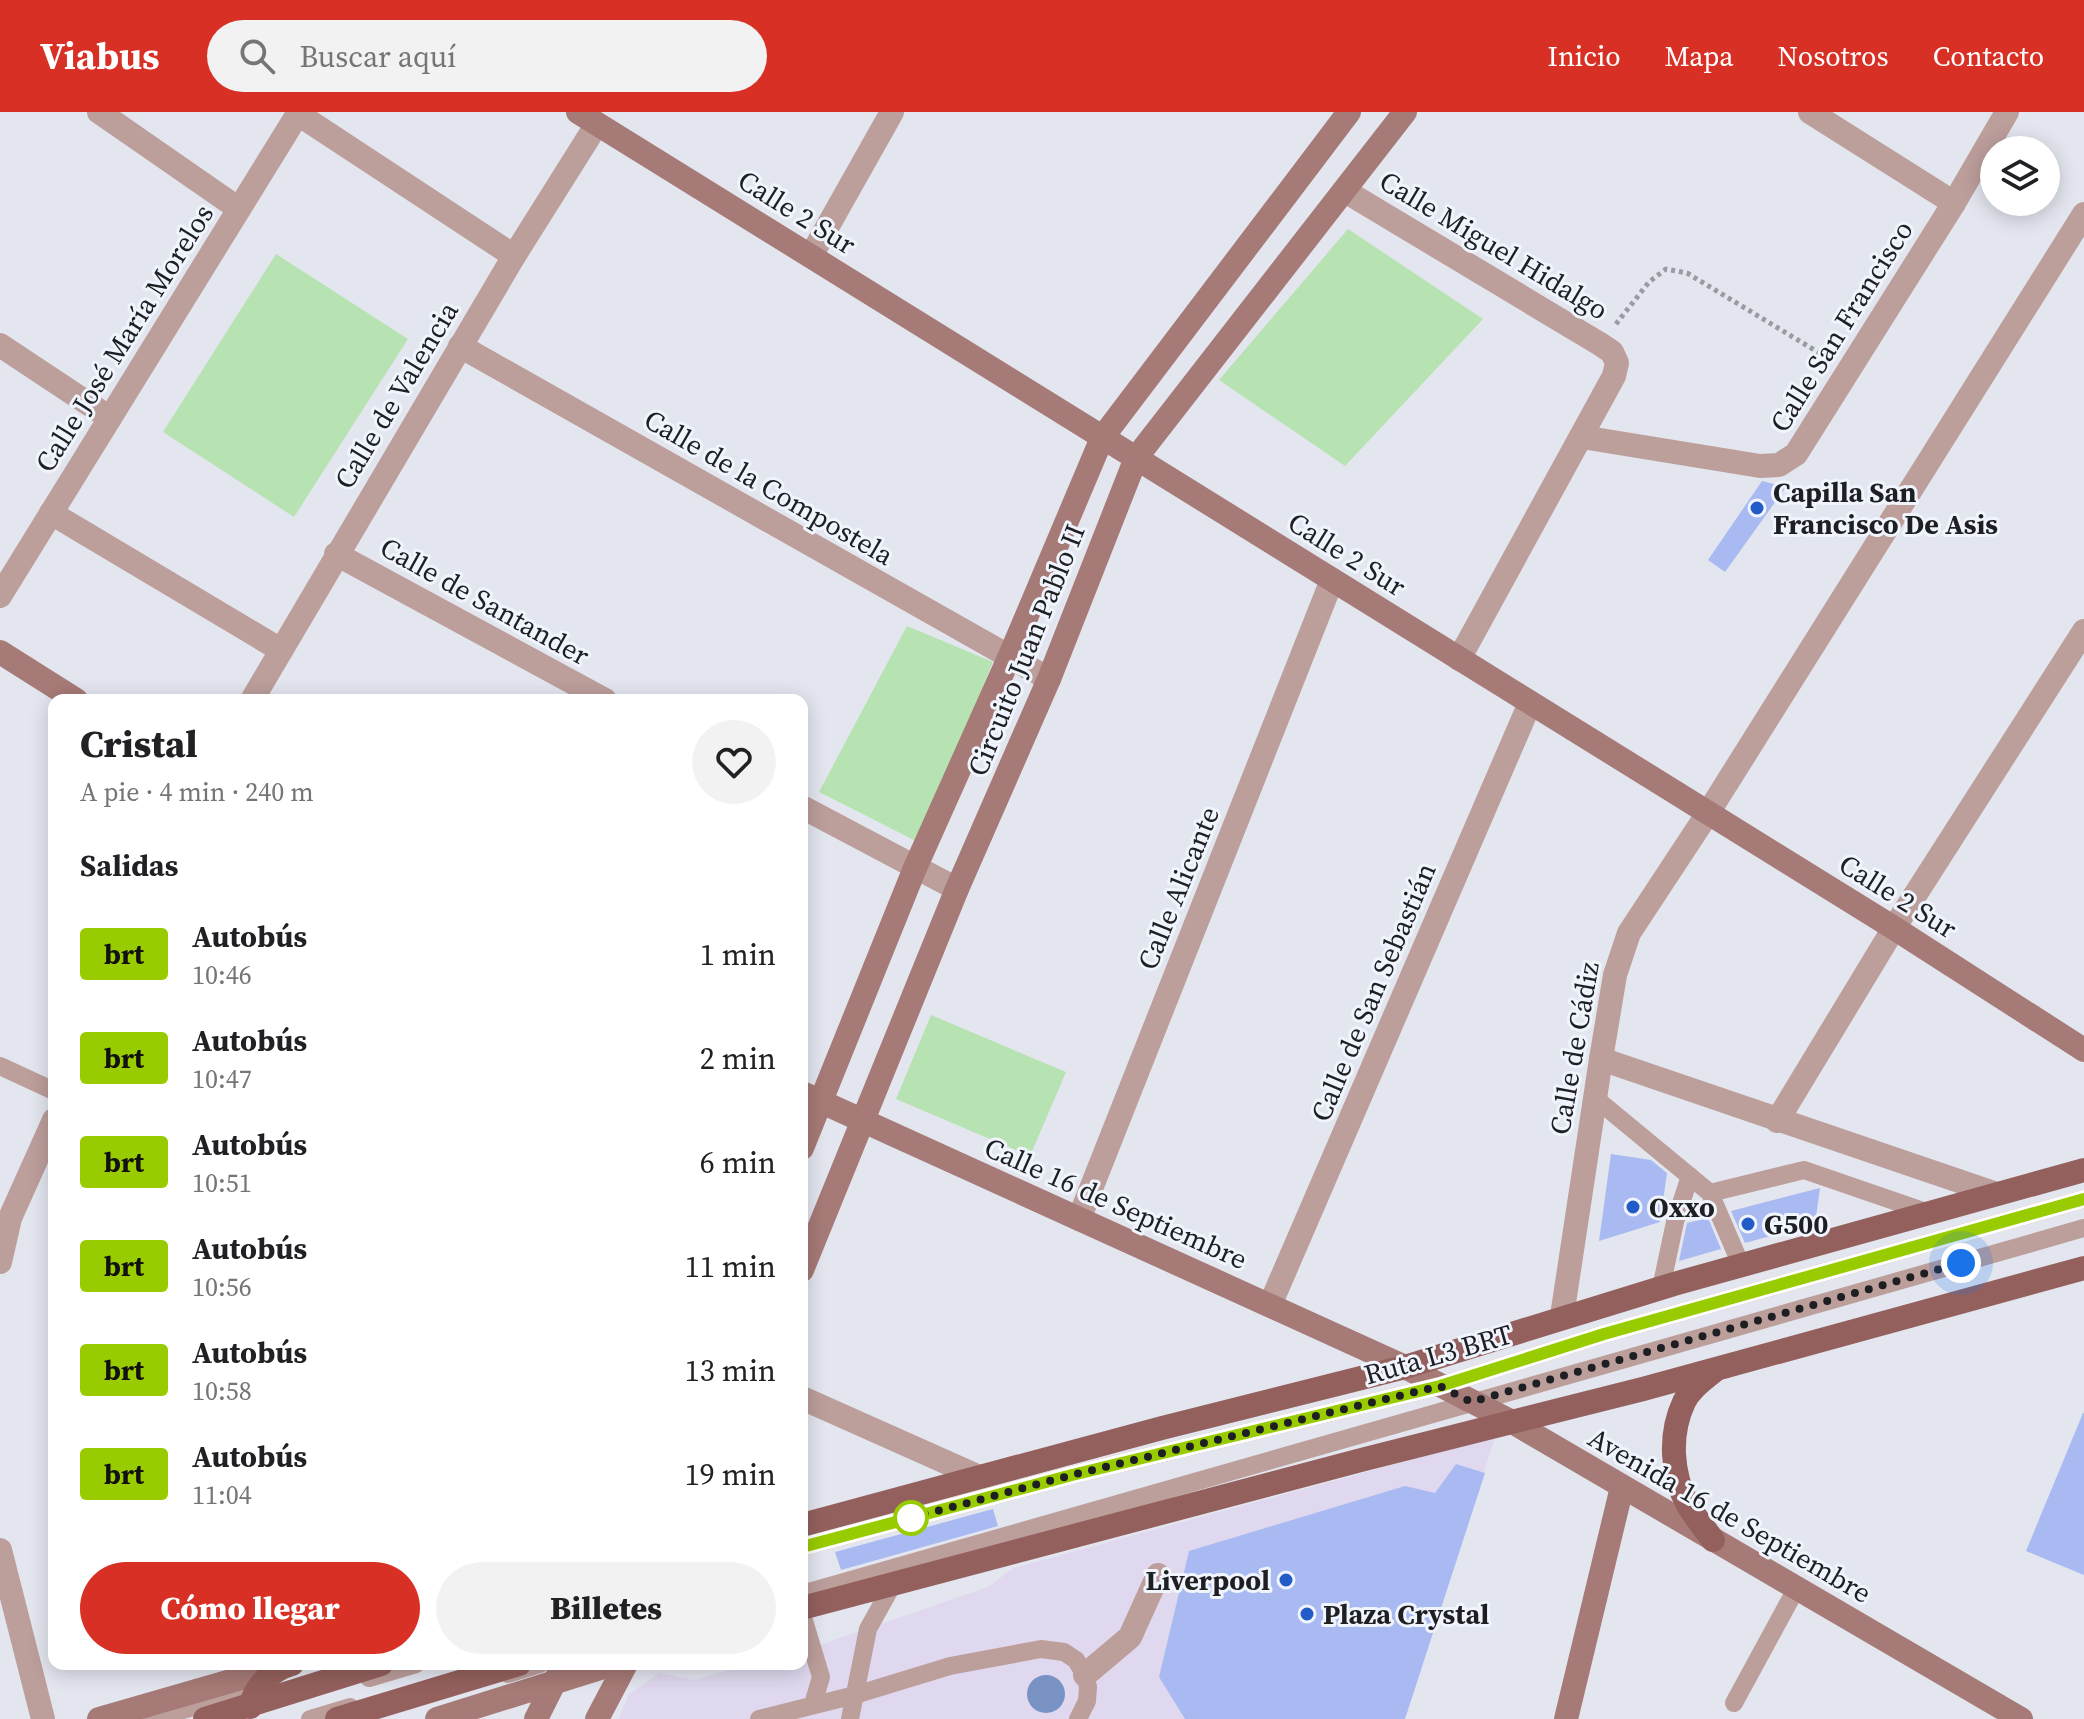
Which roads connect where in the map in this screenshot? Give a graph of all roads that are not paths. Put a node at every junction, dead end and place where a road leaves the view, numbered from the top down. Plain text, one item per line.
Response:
1 (99, 112) edge
2 (892, 112) edge
3 (1349, 112) edge
4 (1405, 112) edge
5 (1810, 112) edge
6 (2007, 112) edge
7 (298, 113) edge
8 (594, 116) edge
9 (1345, 191) junction
10 (1954, 203) junction
11 (239, 209) junction
12 (2084, 214) edge
13 (514, 256) junction
14 (811, 256) junction
15 (0, 345) edge
16 (460, 346) junction
17 (110, 418) junction
18 (1582, 437) junction
19 (1102, 438) junction
20 (1136, 458) junction
21 (51, 513) junction
22 (336, 554) junction
23 (1332, 580) junction
24 (0, 596) edge
25 (2084, 631) edge
26 (281, 650) junction
27 (0, 652) edge
28 (1009, 658) junction
29 (1459, 659) junction
30 (1049, 679) junction
31 (66, 694) edge
32 (255, 694) edge
33 (594, 694) edge
34 (1530, 703) junction
35 (808, 810) edge
36 (1708, 813) junction
37 (915, 868) junction
38 (957, 889) junction
39 (1894, 928) junction
40 (2084, 1050) edge
41 (1601, 1059) junction
42 (0, 1066) edge
43 (48, 1088) edge
44 (812, 1097) edge
45 (1595, 1098) junction
46 (808, 1117) edge
47 (1777, 1121) junction
48 (864, 1122) junction
49 (48, 1133) edge
50 (2084, 1170) edge
51 (1690, 1176) junction
52 (1710, 1193) junction
53 (1997, 1194) junction
54 (2084, 1199) edge
55 (1929, 1213) junction
56 (1079, 1219) junction
57 (2084, 1228) edge
58 (808, 1256) edge
59 (0, 1262) edge
60 (1741, 1265) junction
61 (2084, 1268) edge
62 (1661, 1288) junction
63 (1270, 1305) junction
64 (1562, 1316) junction
65 (1405, 1367) junction
66 (1718, 1368) junction
67 (1440, 1386) junction
68 (808, 1401) edge
69 (1471, 1402) junction
70 (1514, 1423) junction
71 (977, 1476) junction
72 (1622, 1487) junction
73 (808, 1523) edge
74 (1713, 1540) junction
75 (808, 1545) edge
76 (0, 1550) edge
77 (1158, 1575) dead end
78 (893, 1584) junction
79 (1796, 1589) junction
80 (808, 1592) edge
81 (808, 1609) edge
82 (808, 1632) edge
83 (264, 1670) edge
84 (277, 1670) edge
85 (342, 1670) edge
86 (361, 1670) edge
87 (391, 1670) edge
88 (468, 1670) edge
89 (623, 1670) edge
90 (535, 1671) edge
91 (1085, 1675) junction
92 (855, 1695) junction
93 (1734, 1703) dead end
94 (813, 1704) junction
95 (246, 1705) edge
96 (43, 1719) edge
97 (99, 1719) edge
98 (149, 1719) edge
99 (205, 1719) edge
100 (310, 1719) edge
101 (337, 1719) edge
102 (364, 1719) edge
103 (437, 1719) edge
104 (536, 1719) edge
105 (597, 1719) edge
106 (759, 1719) edge
107 (850, 1719) edge
108 (1078, 1719) edge
109 (1566, 1719) edge
110 (2021, 1719) edge

1 - 11 street
2 - 14 street
3 - 19 main road, Circuito Juan Pablo II
4 - 9 main road, Circuito Juan Pablo II
5 - 10 street
6 - 10 street, Calle San Francisco
7 - 11 street, Calle José María Morelos
7 - 13 street
8 - 13 street, Calle de Valencia
8 - 14 main road, Calle 2 Sur
9 - 18 street, Calle Miguel Hidalgo
9 - 20 main road, Circuito Juan Pablo II
10 - 18 street, Calle San Francisco
11 - 17 street, Calle José María Morelos
12 - 36 street, Calle de Cádiz
13 - 16 street, Calle de Valencia
14 - 19 main road, Calle 2 Sur
15 - 17 street
16 - 22 street, Calle de Valencia
16 - 28 street, Calle de la Compostela
17 - 21 street, Calle José María Morelos
18 - 29 street
19 - 20 main road, Calle 2 Sur
19 - 28 main road, Circuito Juan Pablo II
20 - 23 main road, Calle 2 Sur
20 - 30 main road, Circuito Juan Pablo II
21 - 24 street, Calle José María Morelos
21 - 26 street
22 - 26 street, Calle de Valencia
22 - 33 street, Calle de Santander
23 - 29 main road, Calle 2 Sur
23 - 56 street, Calle Alicante
25 - 39 street
26 - 32 street, Calle de Valencia
27 - 31 main road
28 - 30 street, Calle de la Compostela
28 - 37 main road, Circuito Juan Pablo II
29 - 34 main road, Calle 2 Sur
30 - 38 main road, Circuito Juan Pablo II
34 - 36 main road, Calle 2 Sur
34 - 63 street, Calle de San Sebastián
35 - 37 street
36 - 39 main road, Calle 2 Sur
36 - 41 street, Calle de Cádiz
37 - 38 street
37 - 44 main road, Circuito Juan Pablo II
38 - 48 main road, Circuito Juan Pablo II
39 - 40 main road, Calle 2 Sur
39 - 47 street
41 - 45 street, Calle de Cádiz
41 - 47 street
42 - 43 lane
44 - 46 main road, Circuito Juan Pablo II
44 - 48 main road, Calle 16 de Septiembre
45 - 51 lane
45 - 64 street, Calle de Cádiz
47 - 53 street
48 - 56 main road, Calle 16 de Septiembre
48 - 58 main road, Circuito Juan Pablo II
49 - 59 street
50 - 53 main road
51 - 52 lane
51 - 62 lane
52 - 55 lane
52 - 60 lane
53 - 55 main road
54 - 67 lane, Ruta L3 BRT
55 - 60 main road
56 - 63 main road, Calle 16 de Septiembre
57 - 69 lane
60 - 62 main road
61 - 66 main road
62 - 64 main road
63 - 65 main road, Calle 16 de Septiembre
64 - 65 main road
65 - 67 main road, Avenida 16 de Septiembre
65 - 71 main road
66 - 70 main road
66 - 74 main road
67 - 69 main road, Avenida 16 de Septiembre
67 - 75 lane, Ruta L3 BRT
68 - 71 street
69 - 70 main road, Avenida 16 de Septiembre
69 - 80 lane
70 - 72 main road, Avenida 16 de Septiembre
70 - 78 main road
71 - 73 main road
72 - 74 main road, Avenida 16 de Septiembre
72 - 109 main road
74 - 79 main road, Avenida 16 de Septiembre
76 - 96 street
77 - 91 street
78 - 81 main road
78 - 92 lane
79 - 93 lane
79 - 110 main road, Avenida 16 de Septiembre
82 - 94 lane
83 - 97 main road
84 - 95 main road
85 - 95 lane
86 - 95 main road
87 - 95 lane
88 - 100 lane
89 - 105 main road
90 - 101 main road
90 - 102 lane
90 - 103 main road
90 - 104 main road
91 - 92 lane
91 - 108 lane
92 - 94 lane
92 - 107 lane
94 - 106 lane
95 - 98 lane
95 - 99 main road

